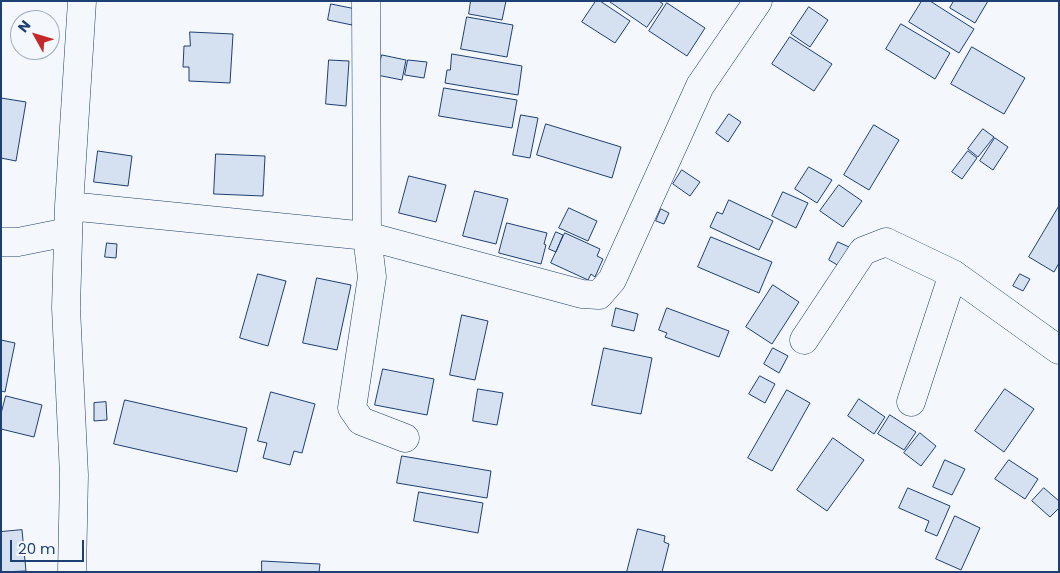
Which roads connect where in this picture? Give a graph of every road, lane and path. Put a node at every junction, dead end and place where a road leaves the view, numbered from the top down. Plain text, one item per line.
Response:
1 (82, 1) edge
2 (366, 1) edge
3 (758, 1) edge
4 (69, 219) junction
5 (367, 236) junction
6 (1, 242) edge
7 (953, 274) junction
8 (804, 340) dead end
9 (1059, 350) edge
10 (911, 402) dead end
11 (405, 438) dead end
12 (72, 572) edge

1 - 4 street
2 - 5 street
3 - 5 street
4 - 5 street
4 - 6 street
4 - 12 street
5 - 11 street
7 - 8 street
7 - 9 street
7 - 10 street

